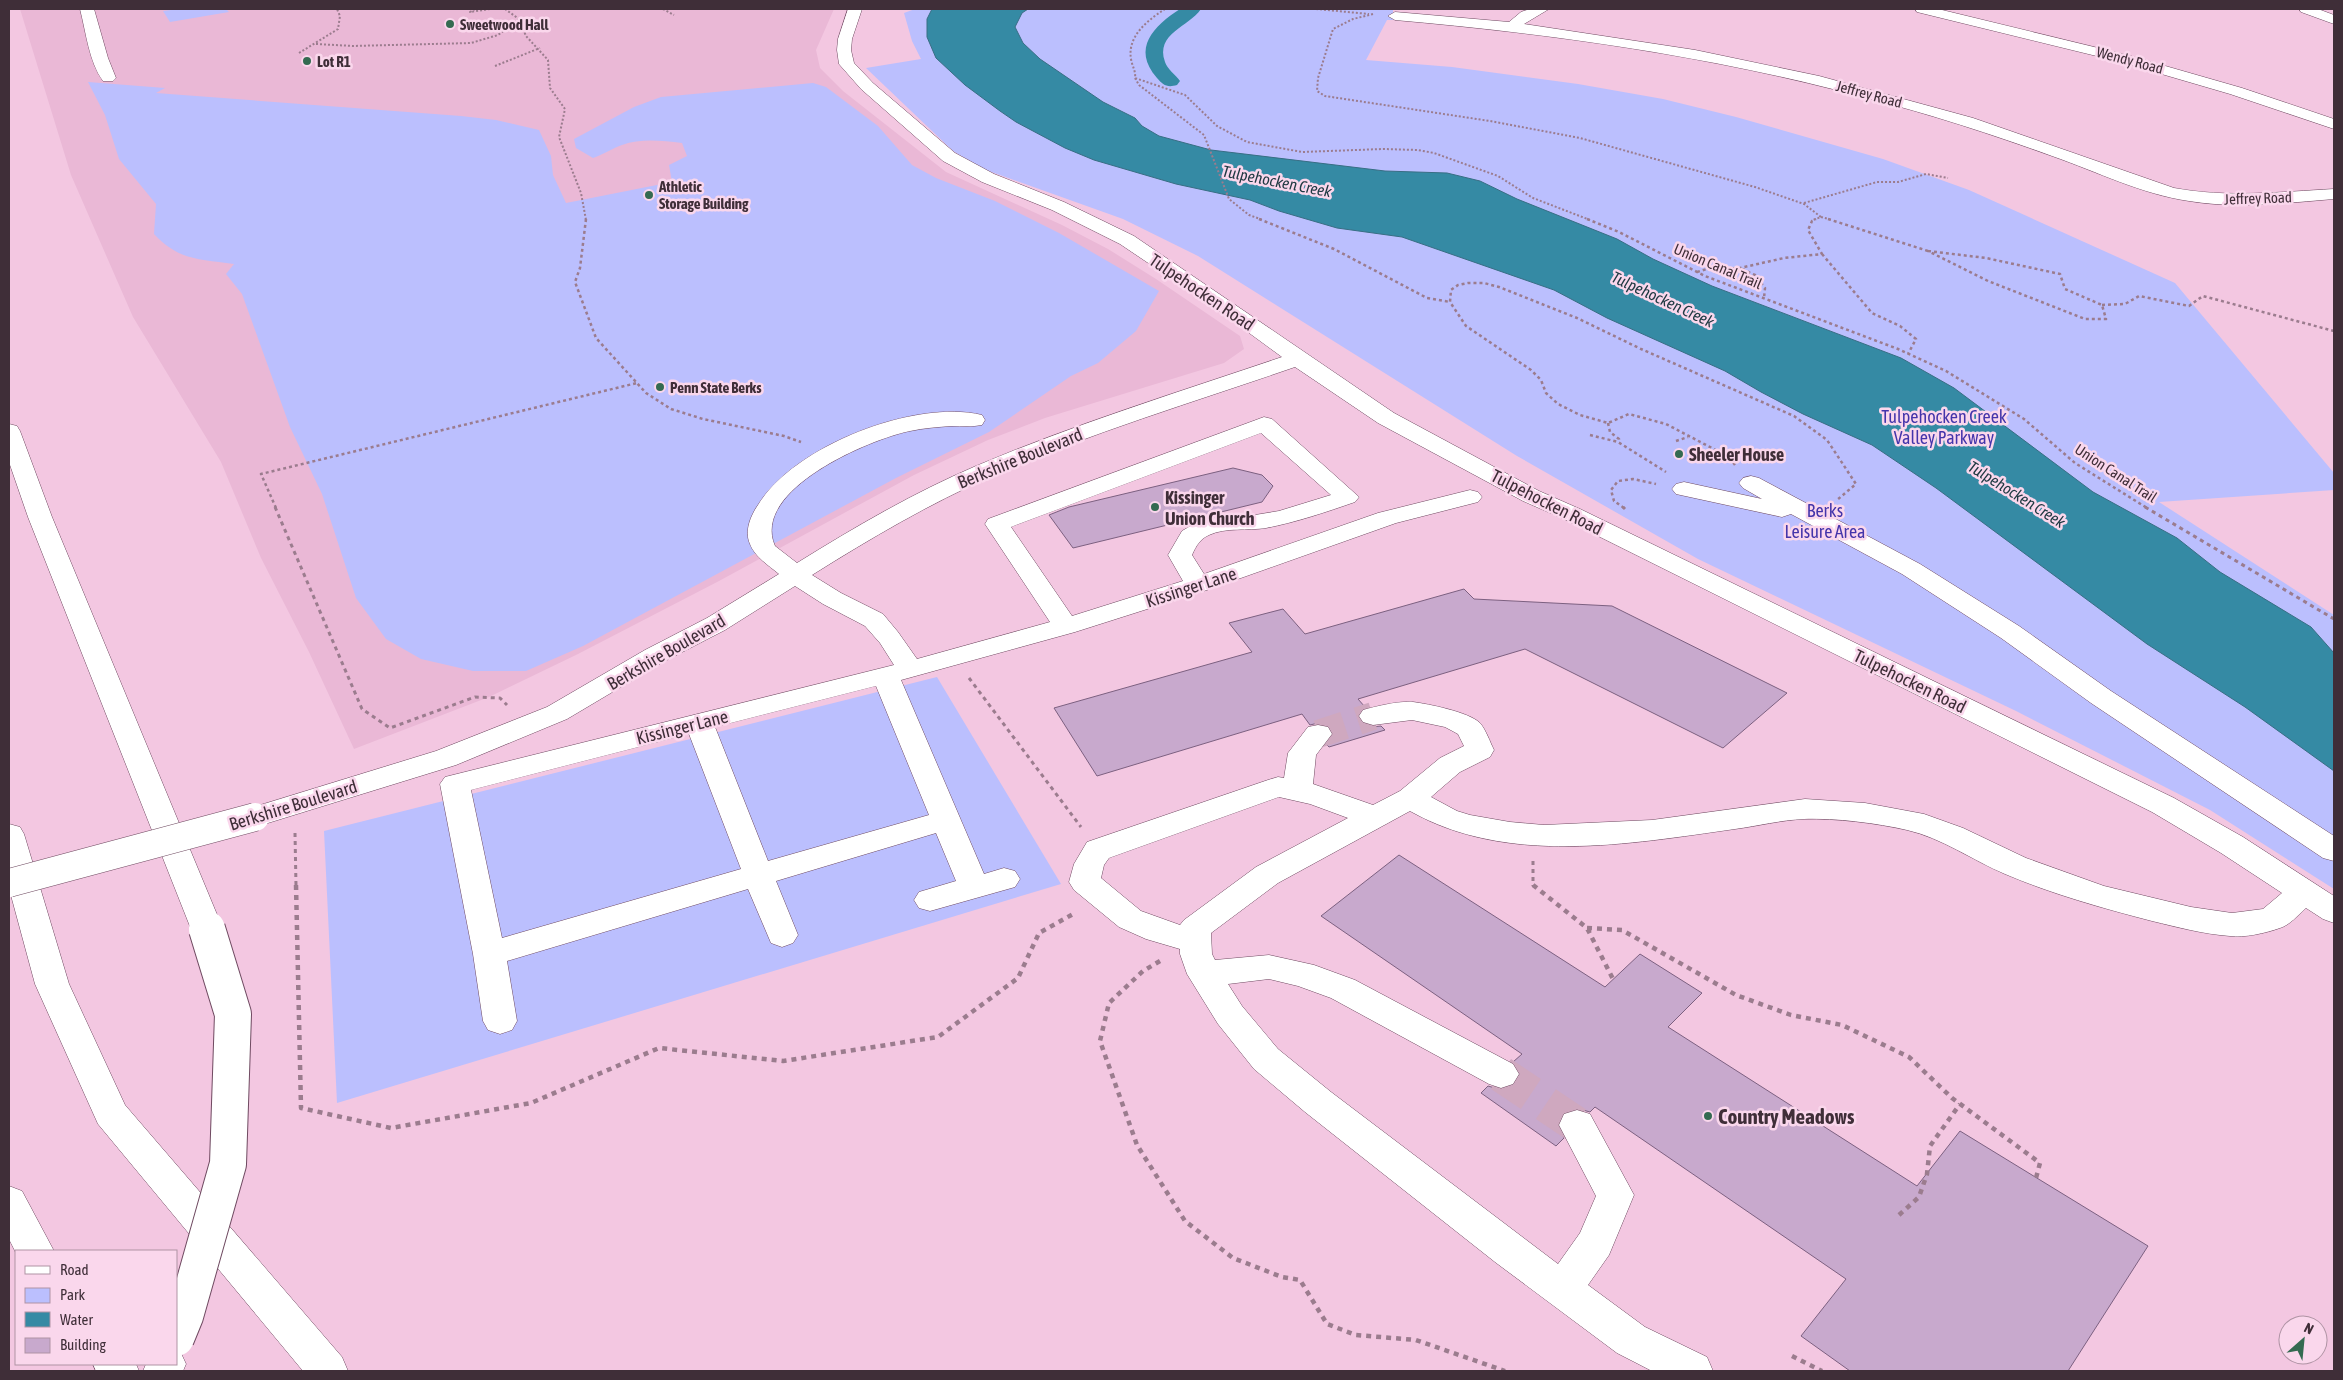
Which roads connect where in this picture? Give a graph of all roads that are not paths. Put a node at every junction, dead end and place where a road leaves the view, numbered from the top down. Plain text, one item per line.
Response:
1 (87, 9) edge
2 (855, 9) edge
3 (1542, 9) edge
4 (1922, 9) edge
5 (2306, 9) edge
6 (1395, 16) road end
7 (2334, 20) edge
8 (1513, 26) junction
9 (108, 78) dead end
10 (2334, 124) edge
11 (2334, 194) edge
12 (1301, 362) junction
13 (974, 420) dead end
14 (9, 430) edge
15 (1751, 483) road end
16 (1684, 490) road end
17 (1470, 497) dead end
18 (1815, 517) junction
19 (795, 574) junction
20 (1198, 585) junction
21 (1066, 626) junction
22 (898, 672) junction
23 (1373, 716) tunnel mouth
24 (699, 723) junction
25 (1318, 734) tunnel mouth
26 (1297, 791) junction
27 (1410, 798) junction
28 (1375, 817) junction
29 (946, 820) junction
30 (9, 834) edge
31 (2334, 850) edge
32 (758, 875) junction
33 (1004, 879) dead end
34 (9, 883) edge
35 (974, 888) junction
36 (2305, 891) junction
37 (930, 900) dead end
38 (2334, 911) edge
39 (782, 935) dead end
40 (490, 954) junction
41 (1200, 957) junction
42 (500, 1021) dead end
43 (1501, 1074) tunnel mouth
44 (1577, 1125) tunnel mouth
45 (9, 1202) edge
46 (34, 1250) edge
47 (1562, 1289) junction
48 (178, 1333) edge
49 (328, 1371) edge
50 (1693, 1371) edge

1 - 9 main road
2 - 12 main road, Tulpehocken Road
3 - 8 main road
4 - 10 main road, Wendy Road
5 - 7 main road
6 - 8 main road, Jeffrey Road
8 - 11 main road, Jeffrey Road
12 - 19 main road, Berkshire Boulevard
12 - 36 main road, Tulpehocken Road
13 - 19 main road
14 - 48 main road, bridge
15 - 18 main road
16 - 18 main road
17 - 20 main road, Kissinger Lane
18 - 31 main road
19 - 22 main road
19 - 34 main road, Berkshire Boulevard, bridge
20 - 21 main road, Kissinger Lane
20 - 21 main road
21 - 22 main road, Kissinger Lane
22 - 24 main road, Kissinger Lane
22 - 29 main road
23 - 27 main road
24 - 32 main road
24 - 40 main road, Kissinger Lane
25 - 26 main road
26 - 28 main road
26 - 41 main road
27 - 28 main road
27 - 36 main road
28 - 41 main road
29 - 32 main road
29 - 35 main road
30 - 49 main road
32 - 39 main road
32 - 40 main road
33 - 35 main road
35 - 37 main road
36 - 38 main road, Tulpehocken Road
40 - 42 main road
41 - 43 main road
41 - 47 main road
44 - 47 main road
45 - 46 main road
47 - 50 main road

